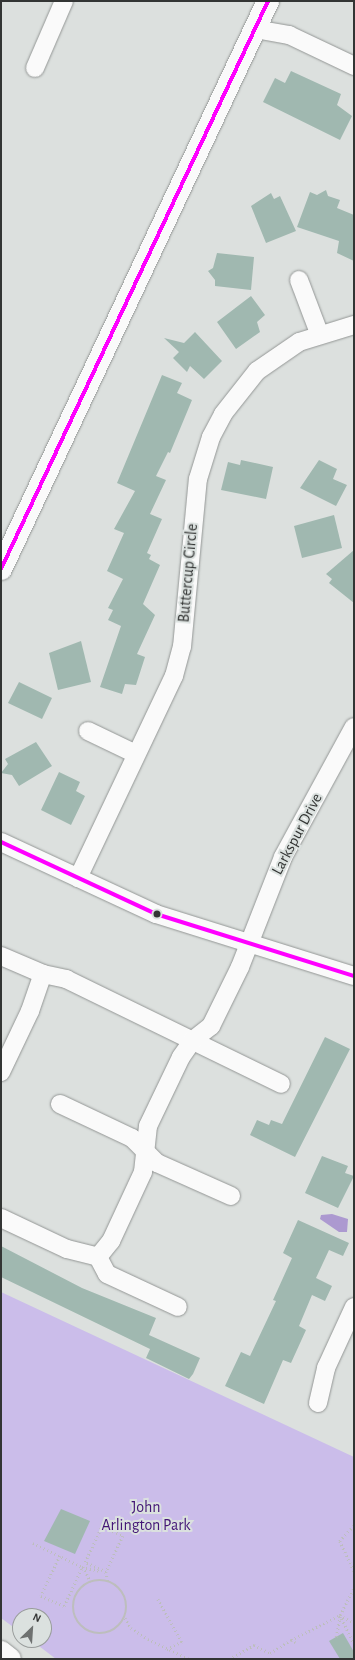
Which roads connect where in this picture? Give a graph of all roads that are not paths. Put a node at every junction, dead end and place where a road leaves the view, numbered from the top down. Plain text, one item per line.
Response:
1 (64, 1) edge
2 (268, 1) edge
3 (255, 29) junction
4 (354, 66) edge
5 (35, 68) dead end
6 (298, 280) dead end
7 (354, 325) edge
8 (318, 333) junction
9 (1, 569) edge
10 (354, 728) edge
11 (88, 731) dead end
12 (136, 754) junction
13 (1, 842) edge
14 (78, 878) junction
15 (248, 943) junction
16 (1, 956) edge
17 (43, 974) junction
18 (354, 976) edge
19 (193, 1040) junction
20 (1, 1072) edge
21 (281, 1084) dead end
22 (60, 1104) dead end
23 (145, 1151) junction
24 (231, 1196) dead end
25 (1, 1218) edge
26 (98, 1257) junction
27 (178, 1306) dead end
28 (354, 1306) edge
29 (318, 1402) dead end
30 (1, 1652) edge
31 (10, 1659) edge

1 - 5 street
2 - 3 main road
3 - 4 street
3 - 9 main road
6 - 8 street
7 - 8 street, Buttercup Circle
8 - 12 street, Buttercup Circle
10 - 15 street, Larkspur Drive
11 - 12 street
12 - 14 street, Buttercup Circle
13 - 14 street
14 - 15 street
15 - 18 street
15 - 19 street, Larkspur Drive
16 - 17 street
17 - 19 street
17 - 20 street
19 - 21 street
19 - 23 street
22 - 23 street
23 - 24 street
23 - 26 street
25 - 26 street
26 - 27 street
28 - 29 street
30 - 31 main road

